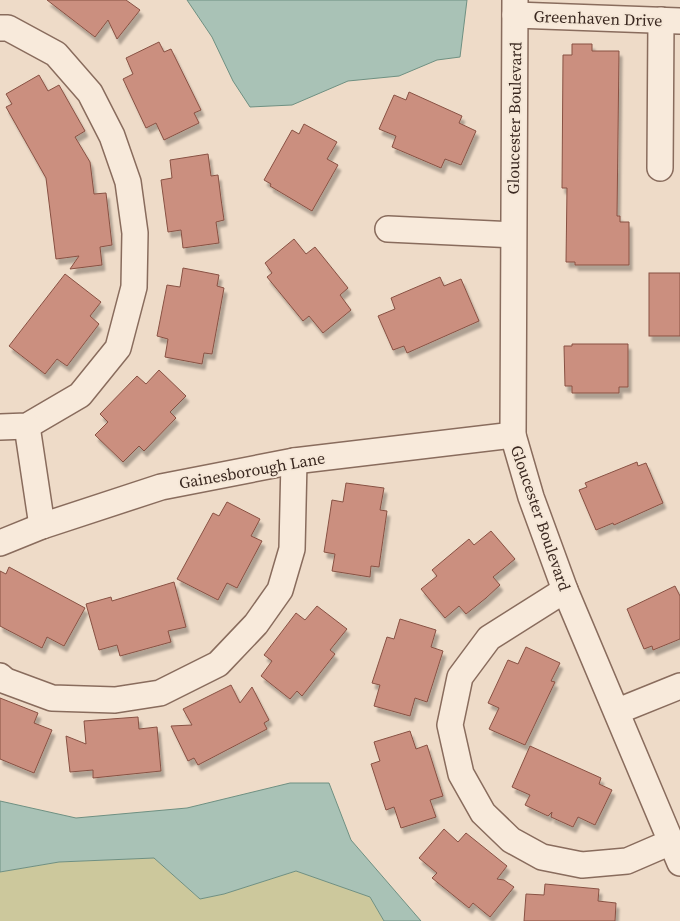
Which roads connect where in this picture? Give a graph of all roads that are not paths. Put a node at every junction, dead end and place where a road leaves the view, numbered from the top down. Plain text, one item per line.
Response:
1 (515, 8) edge
2 (670, 20) edge
3 (0, 28) edge
4 (660, 168) dead end
5 (388, 229) dead end
6 (513, 234) junction
7 (27, 426) junction
8 (0, 427) edge
9 (513, 435) junction
10 (294, 461) junction
11 (42, 526) junction
12 (0, 543) edge
13 (565, 590) junction
14 (0, 676) edge
15 (680, 686) edge
16 (618, 711) junction
17 (676, 852) edge

1 - 2 street, Greenhaven Drive
1 - 6 street, Gloucester Boulevard
2 - 4 street
3 - 7 street
5 - 6 street
6 - 9 street, Gloucester Boulevard
7 - 8 street
7 - 11 street
9 - 10 street, Gainesborough Lane
9 - 13 street, Gloucester Boulevard
10 - 11 street, Gainesborough Lane
10 - 14 street
11 - 12 street, Gainesborough Lane
13 - 16 street, Gloucester Boulevard
13 - 17 street
15 - 16 street
16 - 17 street, Gloucester Boulevard

